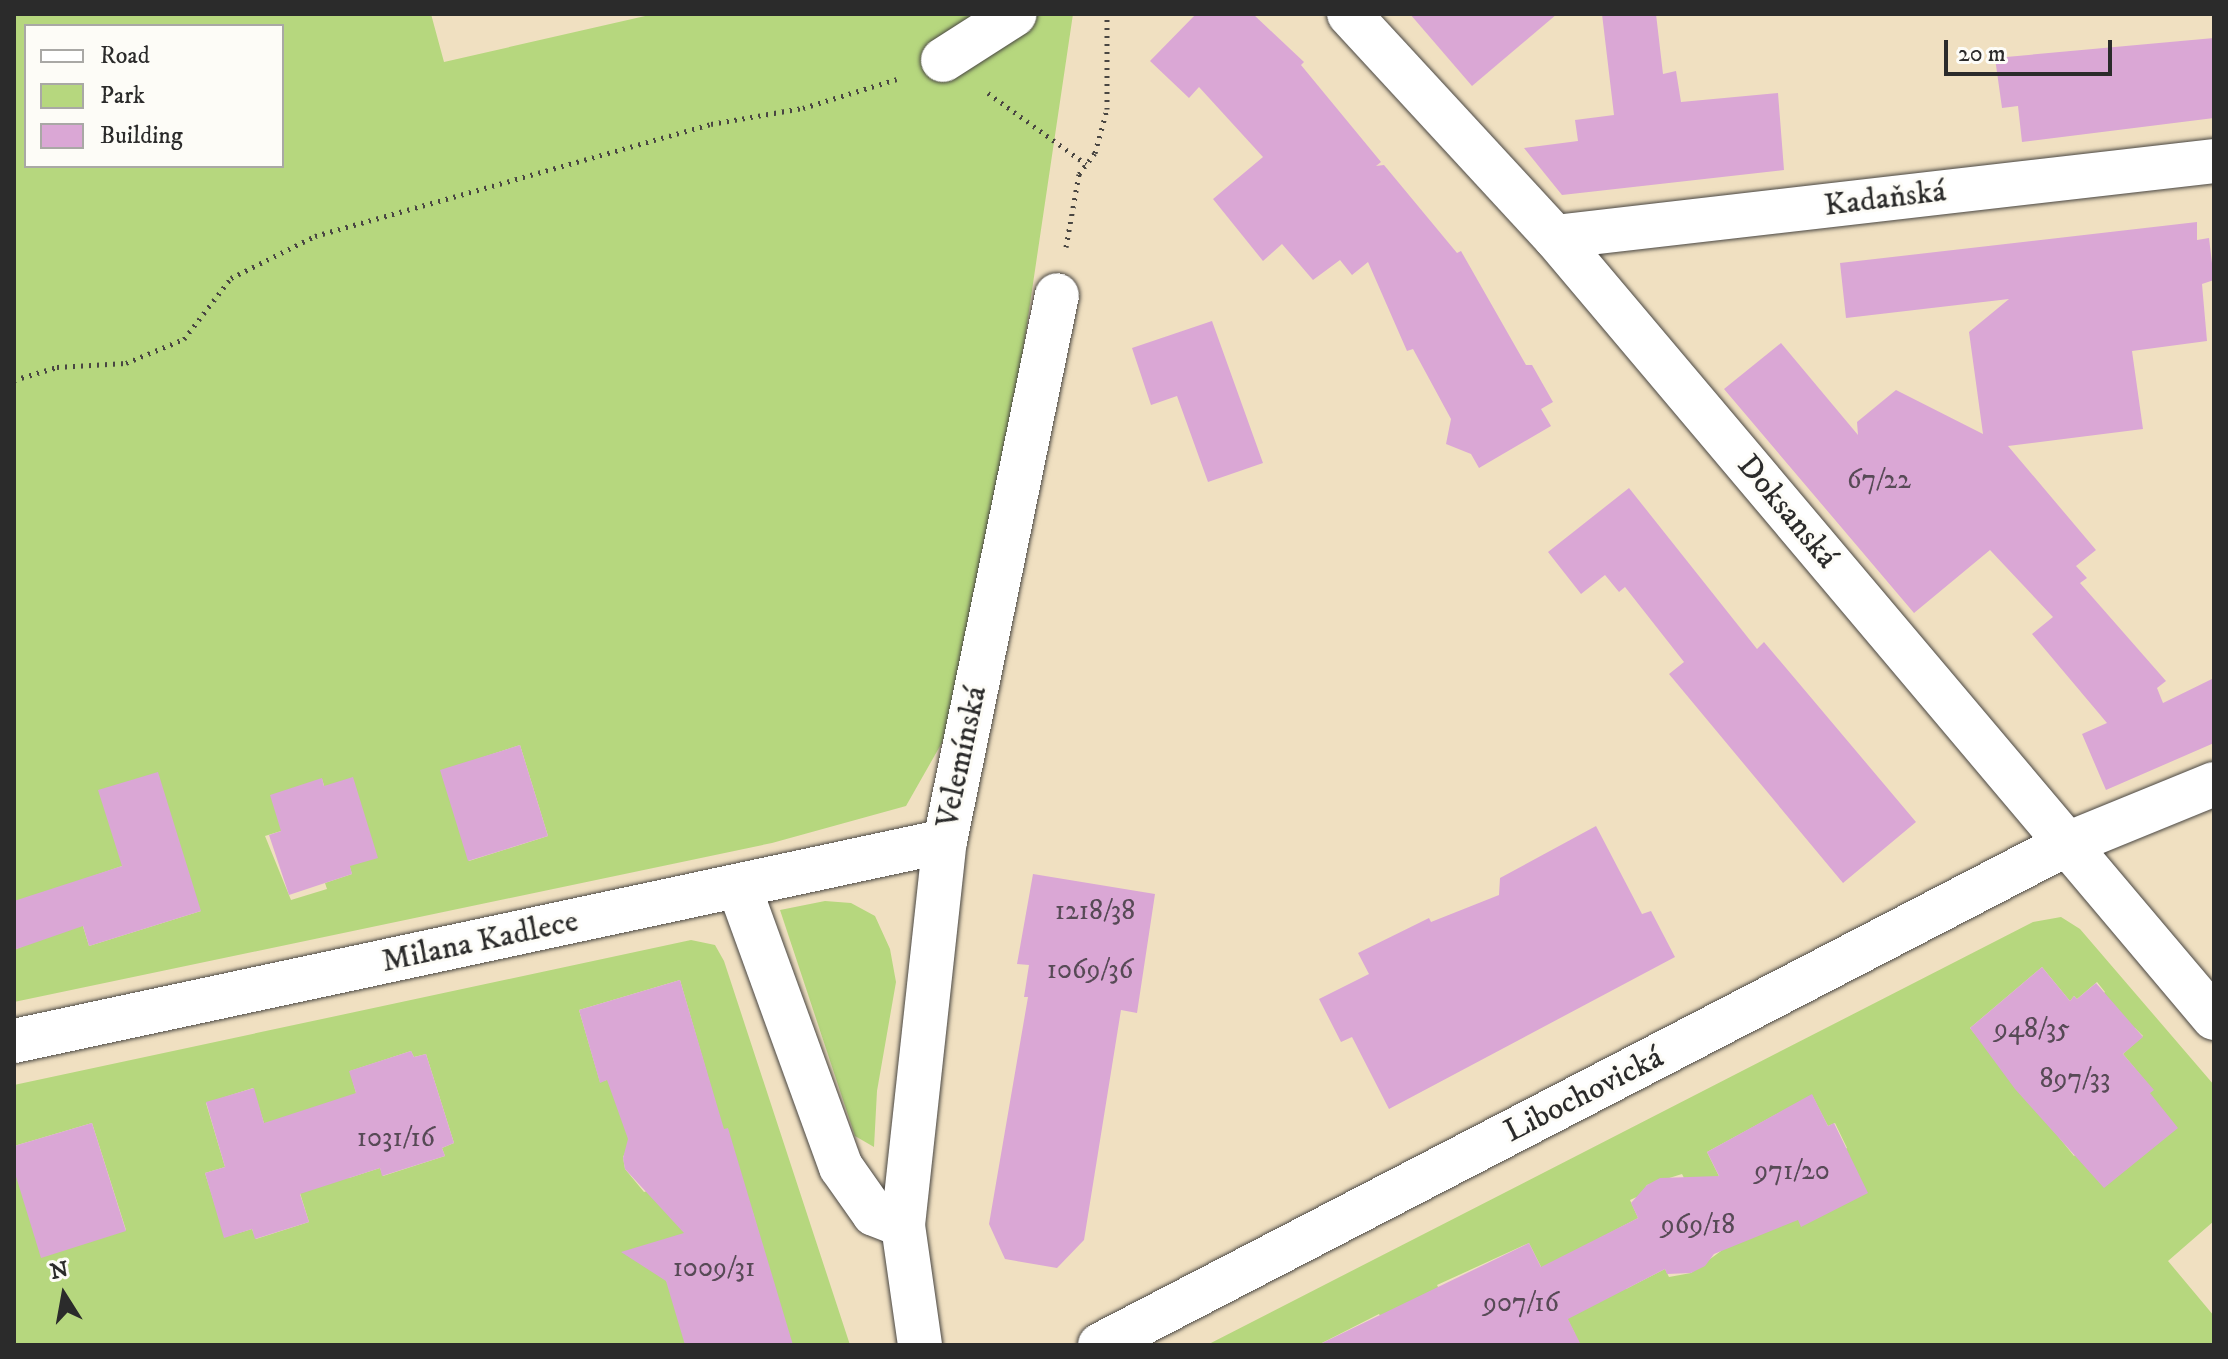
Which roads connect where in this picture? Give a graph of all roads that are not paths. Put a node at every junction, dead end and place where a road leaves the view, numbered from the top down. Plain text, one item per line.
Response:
1 (1015, 14) edge
2 (1349, 14) edge
3 (943, 60) road end
4 (2214, 161) edge
5 (1555, 237) junction
6 (1057, 295) road end
7 (2214, 784) edge
8 (945, 841) junction
9 (2067, 844) junction
10 (739, 887) junction
11 (2214, 1018) edge
12 (14, 1041) edge
13 (903, 1225) junction
14 (920, 1345) edge
15 (1100, 1345) edge

1 - 3 street
2 - 5 street, Doksanská
4 - 5 street, Kadaňská
5 - 9 street, Doksanská
6 - 8 street, Velemínská
7 - 9 street, Libochovická
8 - 10 street, Milana Kadlece
8 - 13 street, Velemínská
9 - 11 street, Doksanská
9 - 15 street, Libochovická
10 - 12 street, Milana Kadlece
10 - 13 street
13 - 14 street, Velemínská

